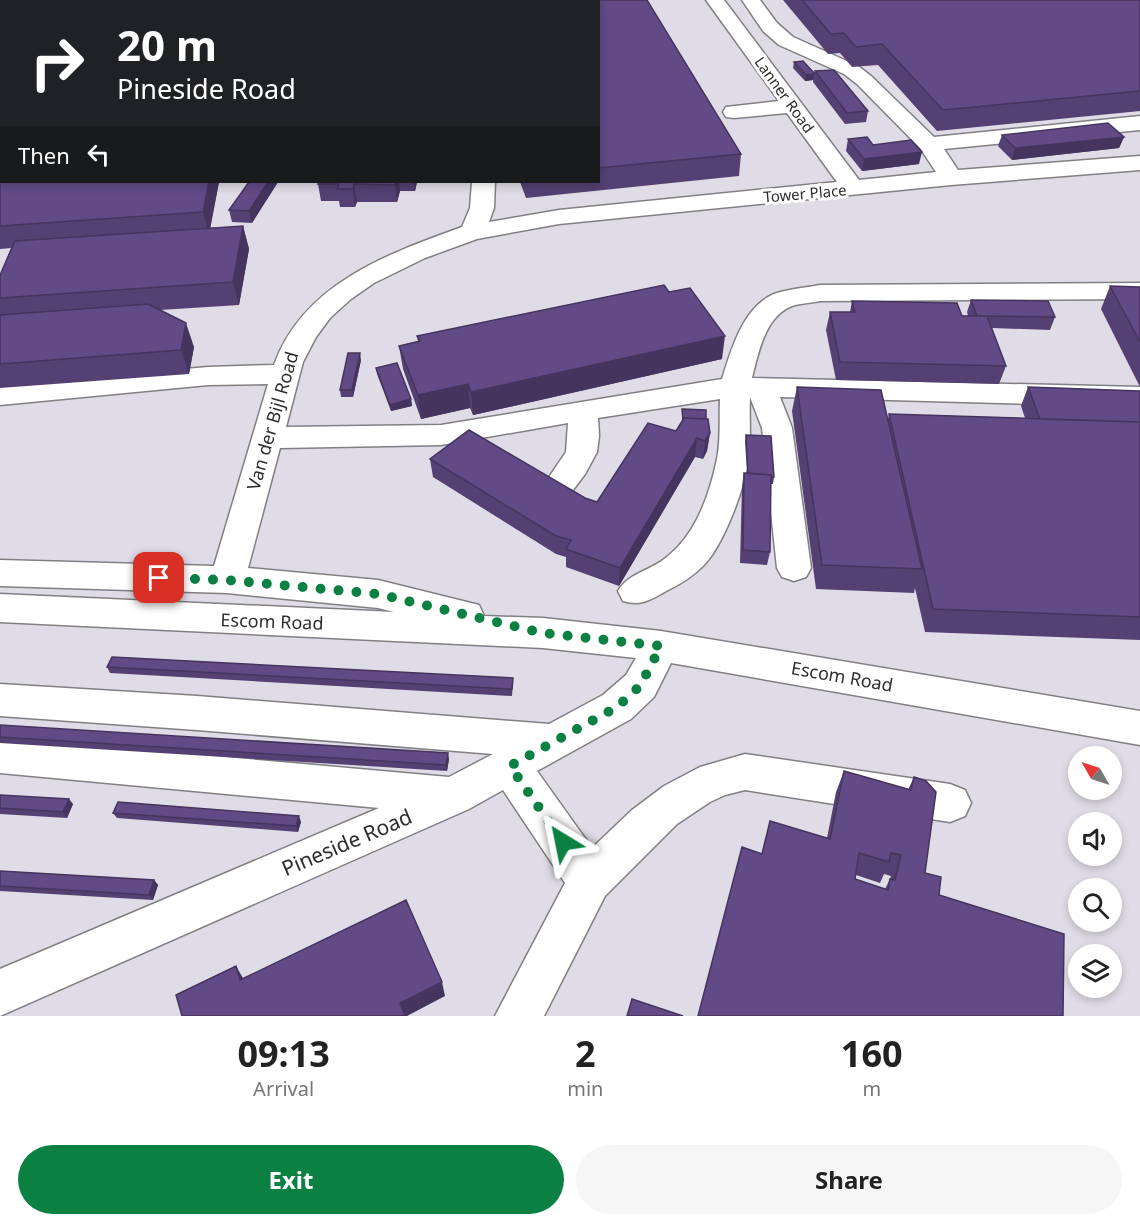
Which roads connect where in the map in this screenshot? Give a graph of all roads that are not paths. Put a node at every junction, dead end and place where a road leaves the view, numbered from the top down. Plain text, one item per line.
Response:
1 (715, 0) edge
2 (750, 0) edge
3 (792, 106) junction
4 (734, 112) dead end
5 (1140, 123) edge
6 (929, 144) junction
7 (1140, 164) edge
8 (951, 178) junction
9 (483, 183) edge
10 (855, 189) junction
11 (472, 232) junction
12 (1140, 291) edge
13 (286, 374) junction
14 (748, 387) junction
15 (0, 395) edge
16 (1140, 397) edge
17 (582, 411) junction
18 (268, 438) junction
19 (559, 486) edge
20 (794, 568) dead end
21 (0, 573) edge
22 (226, 580) junction
23 (636, 591) dead end
24 (0, 608) edge
25 (543, 633) junction
26 (661, 646) junction
27 (0, 700) edge
28 (1140, 728) edge
29 (552, 742) junction
30 (0, 754) edge
31 (510, 766) junction
32 (454, 796) junction
33 (950, 803) dead end
34 (589, 881) junction
35 (0, 993) edge
36 (519, 1016) edge

1 - 3 street, Lanner Road
2 - 6 street
3 - 4 street
3 - 10 street, Lanner Road
5 - 6 street
6 - 8 street
7 - 8 street, Tower Place
8 - 10 street, Tower Place
9 - 11 street
10 - 11 street, Tower Place
11 - 13 street, Van der Bijl Road
12 - 14 street
13 - 15 street
13 - 18 street, Van der Bijl Road
14 - 16 street
14 - 17 street
14 - 20 street
14 - 23 street
17 - 18 street
17 - 19 street
18 - 22 street, Van der Bijl Road
21 - 22 street, Escom Road
22 - 25 street, Escom Road
24 - 25 street, Escom Road
25 - 26 street, Escom Road
26 - 28 street, Escom Road
26 - 29 street, Pineside Road
27 - 29 street
29 - 31 street, Pineside Road
30 - 32 street
31 - 32 street, Pineside Road
31 - 34 street
32 - 35 street, Pineside Road
33 - 34 street
34 - 36 street

